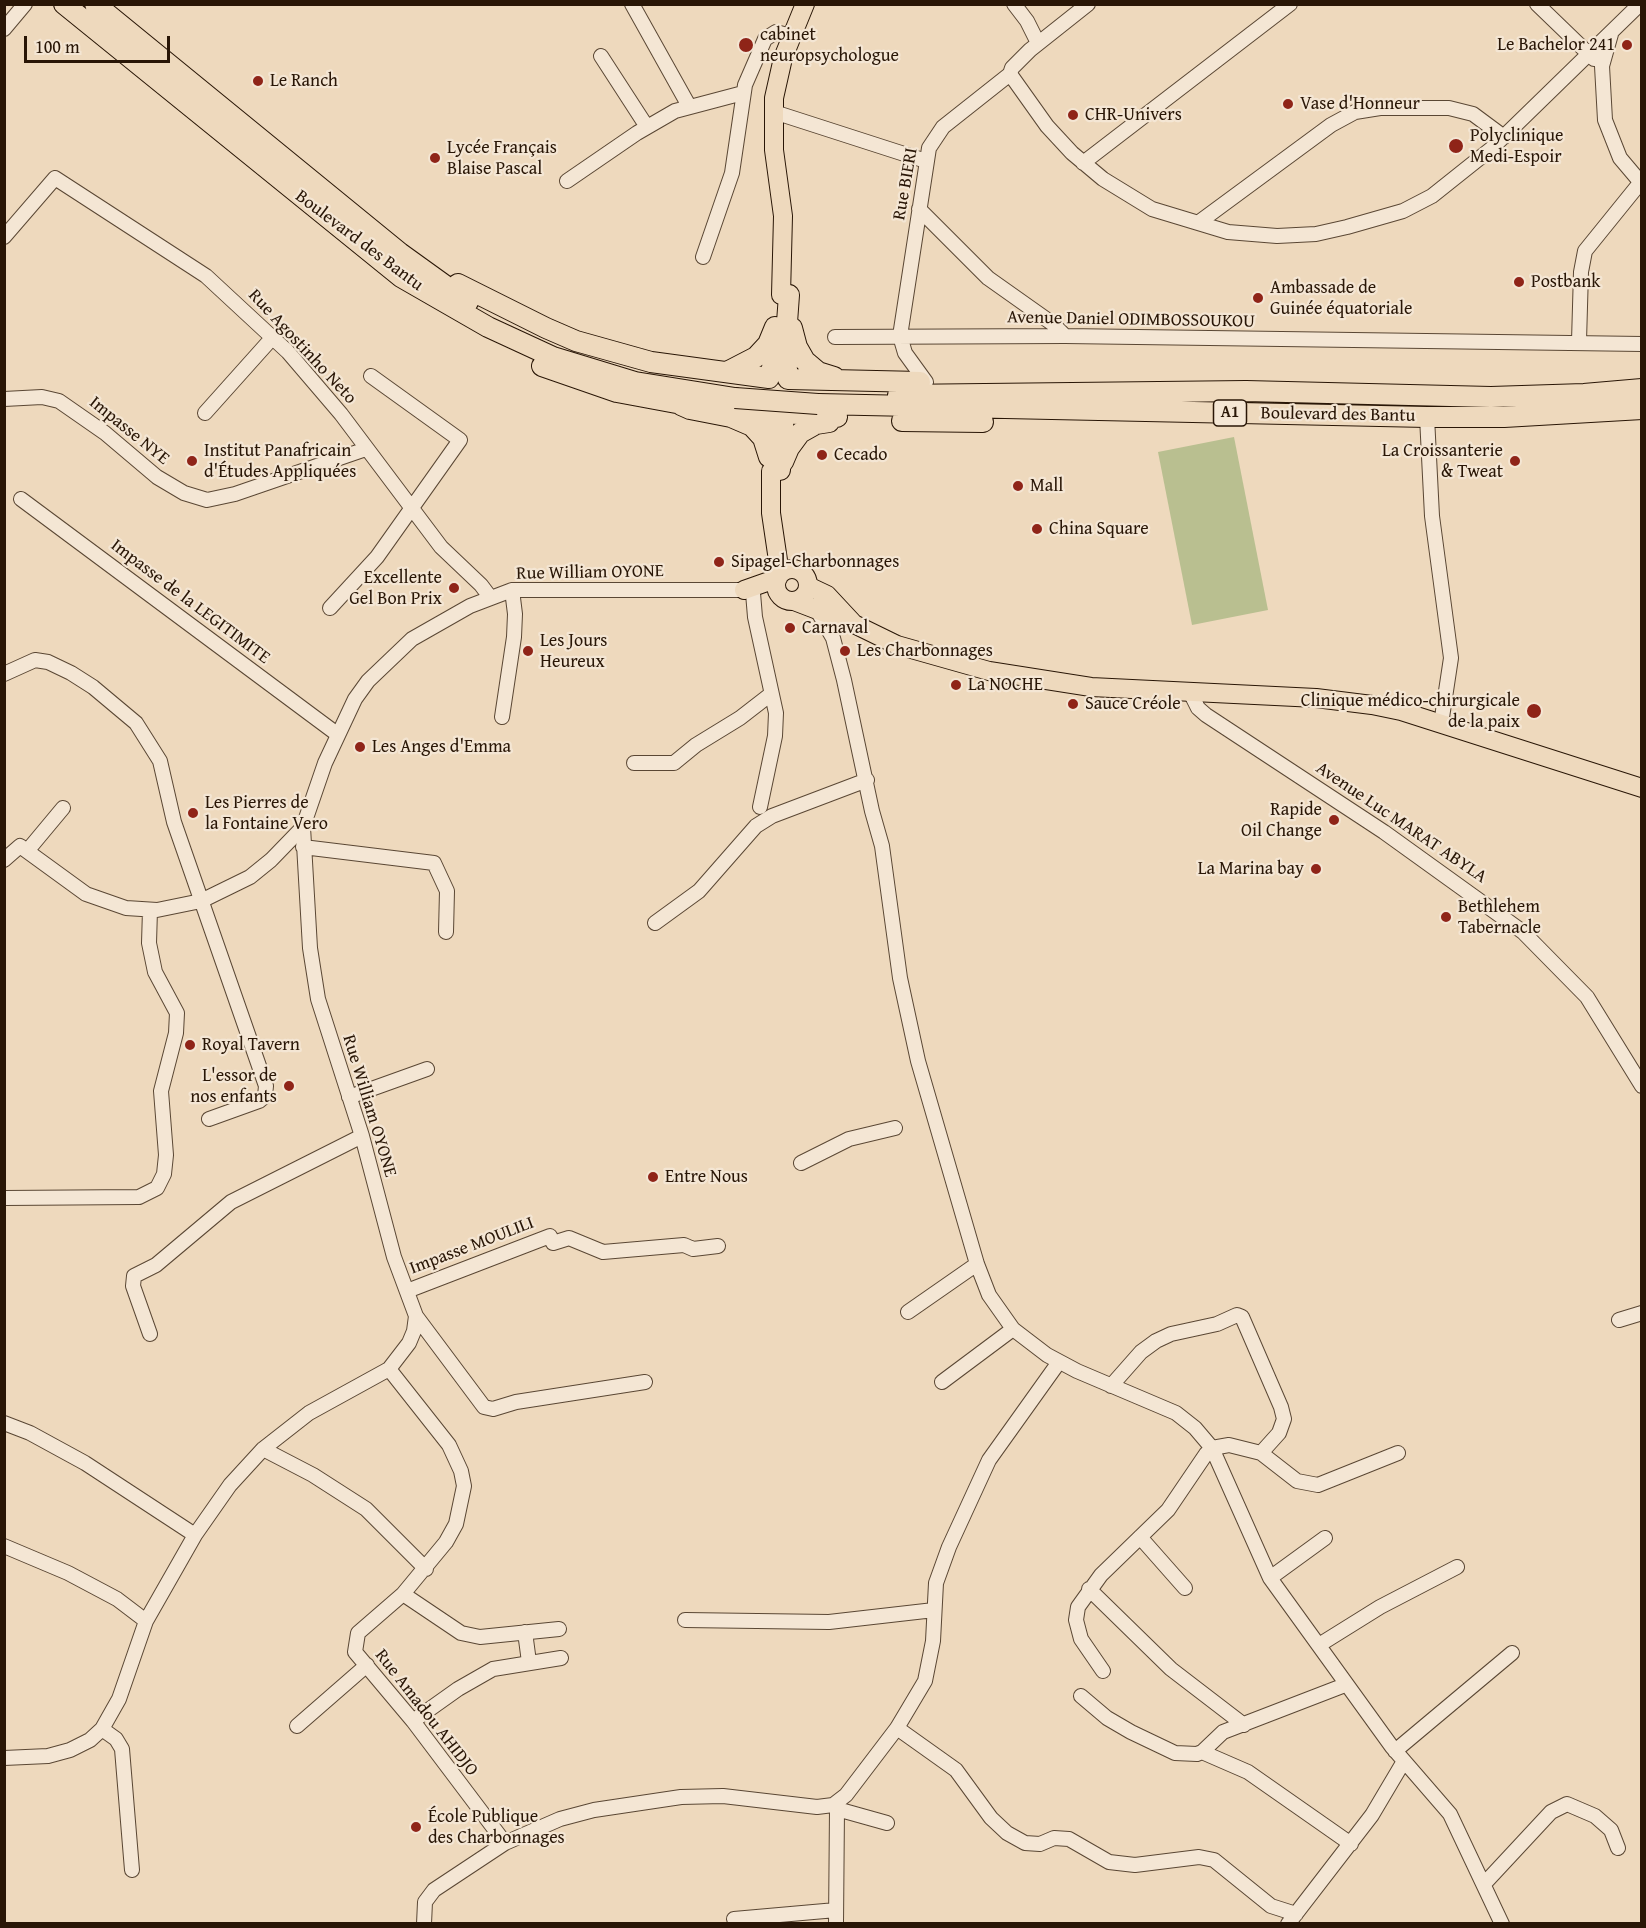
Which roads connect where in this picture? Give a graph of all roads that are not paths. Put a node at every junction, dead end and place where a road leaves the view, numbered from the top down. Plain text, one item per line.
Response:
1 (25, 4) edge
2 (50, 4) edge
3 (64, 4) edge
4 (95, 4) edge
5 (632, 4) edge
6 (805, 4) edge
7 (1014, 4) edge
8 (1088, 4) edge
9 (1290, 4) edge
10 (1537, 4) edge
11 (1641, 4) edge
12 (4, 29) edge
13 (97, 32) junction
14 (1612, 32) junction
15 (791, 36) junction
16 (1038, 43) junction
17 (1588, 54) junction
18 (600, 56) dead end
19 (1602, 66) junction
20 (1010, 74) junction
21 (743, 93) junction
22 (689, 106) junction
23 (774, 112) junction
24 (647, 127) junction
25 (1504, 137) junction
26 (926, 161) junction
27 (1083, 163) junction
28 (567, 181) dead end
29 (1641, 183) edge
30 (920, 209) junction
31 (1198, 223) junction
32 (4, 237) edge
33 (703, 257) dead end
34 (401, 277) junction
35 (785, 295) junction
36 (900, 336) junction
37 (1065, 336) junction
38 (273, 337) junction
39 (835, 337) dead end
40 (1579, 342) junction
41 (1641, 344) edge
42 (371, 376) dead end
43 (779, 378) junction
44 (851, 382) junction
45 (926, 382) junction
46 (733, 386) junction
47 (1641, 389) edge
48 (1246, 391) junction
49 (4, 399) edge
50 (819, 399) junction
51 (681, 405) junction
52 (1641, 409) edge
53 (205, 413) dead end
54 (777, 413) junction
55 (1247, 414) junction
56 (1427, 417) junction
57 (854, 418) junction
58 (366, 449) junction
59 (776, 470) junction
60 (21, 499) dead end
61 (411, 510) junction
62 (785, 583) junction
63 (512, 590) junction
64 (748, 591) junction
65 (489, 597) junction
66 (330, 608) dead end
67 (818, 612) junction
68 (854, 624) junction
69 (4, 674) edge
70 (1190, 692) junction
71 (771, 694) junction
72 (502, 717) dead end
73 (1441, 724) junction
74 (337, 734) junction
75 (634, 763) dead end
76 (867, 780) junction
77 (1641, 788) edge
78 (760, 807) dead end
79 (63, 808) dead end
80 (303, 827) junction
81 (303, 847) junction
82 (28, 850) junction
83 (4, 860) edge
84 (201, 901) junction
85 (150, 910) junction
86 (656, 923) dead end
87 (446, 932) dead end
88 (427, 1069) dead end
89 (1641, 1086) edge
90 (349, 1097) junction
91 (209, 1119) dead end
92 (895, 1128) dead end
93 (362, 1136) junction
94 (801, 1163) dead end
95 (4, 1198) edge
96 (718, 1246) dead end
97 (977, 1264) junction
98 (407, 1291) junction
99 (908, 1312) dead end
100 (1641, 1313) edge
101 (416, 1316) junction
102 (1619, 1320) dead end
103 (1013, 1329) junction
104 (150, 1334) dead end
105 (1059, 1362) junction
106 (388, 1369) junction
107 (645, 1382) dead end
108 (942, 1382) dead end
109 (1111, 1386) junction
110 (4, 1423) edge
111 (263, 1449) junction
112 (1212, 1449) junction
113 (1261, 1453) junction
114 (1398, 1453) dead end
115 (195, 1535) junction
116 (1140, 1538) junction
117 (1325, 1538) dead end
118 (4, 1546) edge
119 (1457, 1567) dead end
120 (426, 1569) junction
121 (1270, 1578) junction
122 (1185, 1588) dead end
123 (1089, 1589) junction
124 (403, 1594) junction
125 (934, 1610) junction
126 (685, 1620) dead end
127 (146, 1621) junction
128 (559, 1629) dead end
129 (525, 1632) junction
130 (1319, 1645) junction
131 (1512, 1653) dead end
132 (561, 1658) dead end
133 (529, 1662) junction
134 (368, 1665) junction
135 (1102, 1671) dead end
136 (1345, 1685) junction
137 (1081, 1696) dead end
138 (413, 1721) junction
139 (1244, 1725) junction
140 (297, 1726) dead end
141 (897, 1728) junction
142 (102, 1729) junction
143 (1202, 1752) junction
144 (1400, 1756) junction
145 (4, 1758) edge
146 (835, 1807) junction
147 (886, 1823) dead end
148 (505, 1843) junction
149 (1351, 1844) junction
150 (1618, 1848) dead end
151 (132, 1870) dead end
152 (1484, 1884) junction
153 (836, 1917) edge
154 (734, 1919) dead end
155 (1292, 1919) edge
156 (424, 1923) edge
157 (1502, 1923) edge

1 - 12 street
2 - 13 highway
3 - 13 highway, Boulevard des Bantu
4 - 46 highway, Boulevard des Bantu
5 - 22 street
6 - 15 main road
7 - 16 street
8 - 16 street, Rue BIERI
9 - 27 street
10 - 17 street
11 - 14 street
13 - 34 highway, Boulevard des Bantu
14 - 17 street
14 - 19 street
15 - 21 street
15 - 23 main road
16 - 20 street, Rue BIERI
17 - 19 street
17 - 25 street
18 - 24 street
19 - 29 street
20 - 26 street, Rue BIERI
20 - 27 street
21 - 22 street
21 - 33 street
22 - 24 street
23 - 26 street
23 - 35 main road
24 - 28 street
25 - 31 street
25 - 31 street
26 - 30 street, Rue BIERI
27 - 31 street
29 - 40 street
30 - 36 street, Rue BIERI
30 - 37 street
32 - 38 street, Rue Agostinho Neto
34 - 46 highway, Boulevard des Bantu
34 - 51 highway
35 - 43 highway
35 - 44 highway
35 - 46 highway
36 - 37 street, Avenue Daniel ODIMBOSSOUKOU
36 - 39 street, Avenue Daniel ODIMBOSSOUKOU
36 - 45 street
37 - 40 street, Avenue Daniel ODIMBOSSOUKOU
38 - 53 street
38 - 58 street, Rue Agostinho Neto
40 - 41 street, Avenue Daniel ODIMBOSSOUKOU
42 - 61 street
43 - 44 highway
43 - 46 highway
43 - 54 highway
43 - 54 highway
44 - 45 highway
45 - 48 highway
46 - 50 highway
47 - 48 highway, Boulevard des Bantu / A1
48 - 50 highway, Boulevard des Bantu / A1
49 - 58 street, Impasse NYE
50 - 55 highway, Boulevard des Bantu / A1
51 - 54 highway
51 - 59 highway
52 - 56 highway, Boulevard des Bantu / A1
54 - 57 highway
54 - 59 highway
55 - 56 highway, Boulevard des Bantu / A1
55 - 57 highway
56 - 73 street
57 - 59 highway
58 - 61 street, Rue Agostinho Neto
59 - 62 main road
60 - 74 street, Impasse de la LEGITIMITE
61 - 65 street, Rue Agostinho Neto
61 - 66 street
62 - 64 main road
62 - 67 main road
62 - 68 main road
63 - 64 street, Rue William OYONE
63 - 65 street, Rue William OYONE
63 - 72 street
64 - 71 street
65 - 74 street, Rue William OYONE
67 - 68 main road
67 - 76 street
68 - 70 main road
69 - 84 street
70 - 73 main road
70 - 89 street, Avenue Luc MARAT ABYLA
71 - 75 street
71 - 78 street
73 - 77 main road
74 - 80 street, Rue William OYONE
76 - 86 street
76 - 97 street
79 - 82 street
80 - 81 street, Rue William OYONE
80 - 84 street
81 - 87 street
81 - 90 street, Rue William OYONE
82 - 83 street
82 - 85 street
84 - 85 street
84 - 91 street
85 - 95 street
88 - 90 street
90 - 93 street, Rue William OYONE
92 - 94 street
93 - 98 street, Rue William OYONE
93 - 104 street
96 - 98 street, Impasse MOULILI
97 - 99 street
97 - 103 street
98 - 101 street, Rue William OYONE
100 - 102 street
101 - 106 street
101 - 107 street, Rue William OYONE
103 - 105 street
103 - 108 street
105 - 109 street
105 - 125 street
106 - 111 street
106 - 120 street, Rue Amadou AHIDJO
109 - 112 street
109 - 113 street
110 - 115 street
111 - 115 street
111 - 120 street
112 - 113 street
112 - 116 street
112 - 121 street
113 - 114 street
115 - 127 street
116 - 122 street
116 - 123 street
117 - 121 street
118 - 127 street
119 - 130 street
120 - 124 street, Rue Amadou AHIDJO
121 - 130 street
123 - 135 street
123 - 139 street
124 - 129 street
124 - 134 street, Rue Amadou AHIDJO
125 - 126 street
125 - 141 street
127 - 142 street
128 - 129 street
129 - 133 street
130 - 136 street
131 - 144 street
132 - 133 street
133 - 138 street
134 - 138 street, Rue Amadou AHIDJO
134 - 140 street
136 - 139 street
136 - 144 street
137 - 143 street
138 - 148 street, Rue Amadou AHIDJO
139 - 143 street
141 - 146 street
141 - 155 street
142 - 145 street
142 - 151 street
143 - 149 street
144 - 149 street
144 - 152 street
146 - 147 street
146 - 148 street
146 - 153 street
148 - 156 street
149 - 155 street
150 - 152 street
152 - 157 street
153 - 154 street

